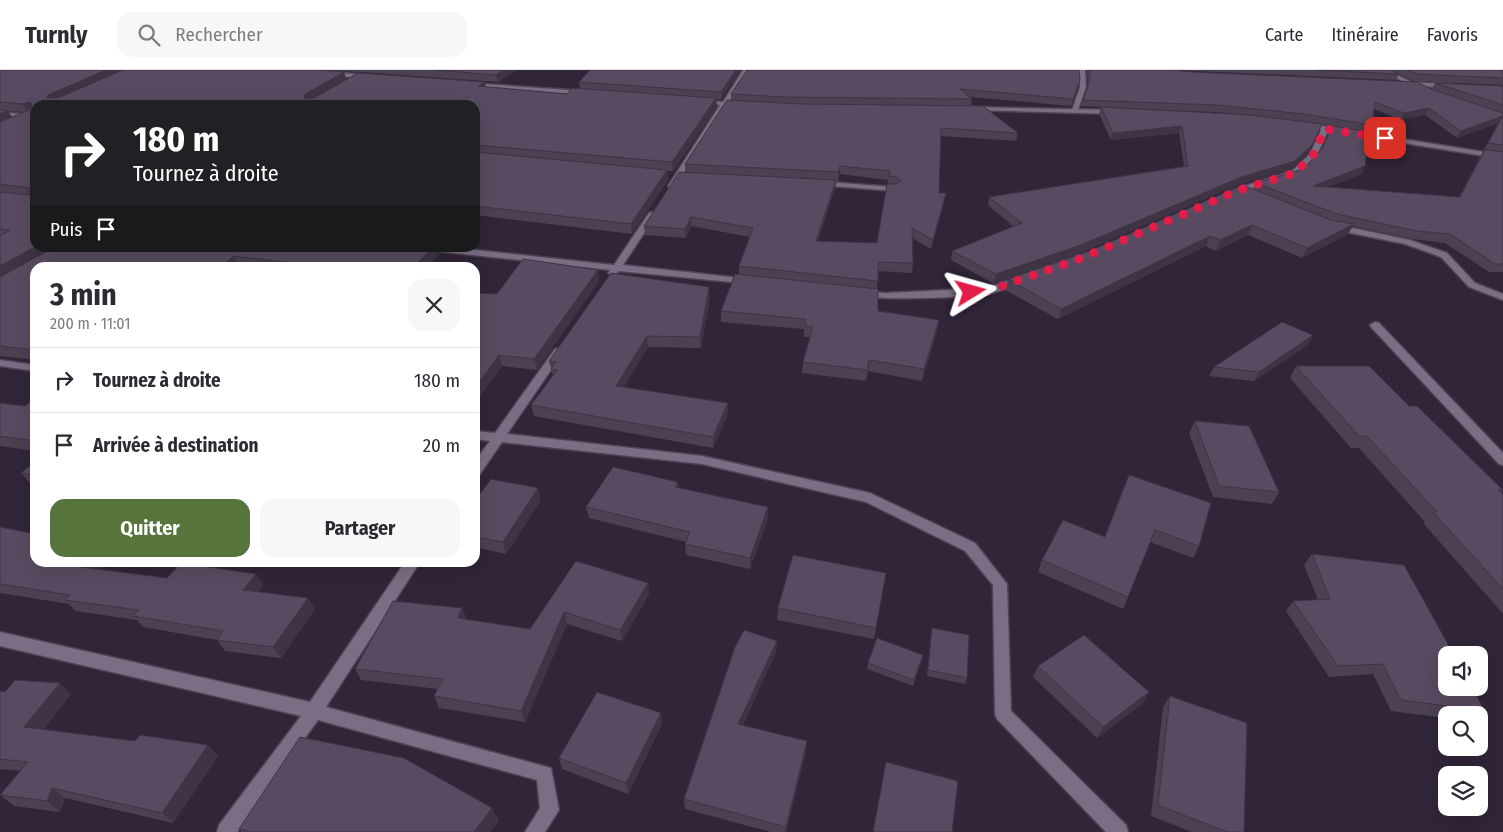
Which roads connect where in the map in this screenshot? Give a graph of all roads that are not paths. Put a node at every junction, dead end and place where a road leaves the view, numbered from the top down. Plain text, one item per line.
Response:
1 (746, 70) edge
2 (1082, 70) edge
3 (1382, 70) edge
4 (314, 73) edge
5 (360, 76) junction
6 (379, 78) edge
7 (352, 81) edge
8 (458, 84) edge
9 (1395, 84) edge
10 (1415, 85) junction
11 (1454, 86) edge
12 (1430, 92) edge
13 (596, 94) edge
14 (694, 101) edge
15 (724, 103) junction
16 (750, 105) edge
17 (959, 109) edge
18 (1075, 110) junction
19 (1122, 112) edge
20 (0, 114) edge
21 (30, 116) edge
22 (30, 117) edge
23 (14, 123) edge
24 (1291, 124) edge
25 (1325, 129) junction
26 (1503, 157) edge
27 (812, 182) edge
28 (894, 189) edge
29 (1239, 190) junction
30 (668, 192) edge
31 (1257, 197) edge
32 (1221, 198) edge
33 (657, 207) edge
34 (1321, 222) edge
35 (472, 252) edge
36 (616, 268) junction
37 (1035, 275) edge
38 (760, 283) edge
39 (605, 285) edge
40 (846, 292) edge
41 (1503, 297) edge
42 (1375, 326) dead end
43 (565, 341) edge
44 (0, 363) edge
45 (30, 367) edge
46 (480, 436) edge
47 (497, 438) junction
48 (1503, 461) edge
49 (480, 464) edge
50 (411, 567) edge
51 (0, 640) edge
52 (314, 711) junction
53 (226, 832) edge
54 (534, 832) edge
55 (1119, 832) edge

1 - 15 street
2 - 18 street
3 - 10 street
4 - 5 street
5 - 6 street
5 - 7 street
8 - 13 street
9 - 10 street
10 - 11 street
10 - 12 street
14 - 15 street
15 - 16 street
15 - 30 street
17 - 18 street
18 - 19 street
20 - 21 street
22 - 23 street
24 - 25 street
25 - 26 street
25 - 29 street
27 - 28 street
29 - 31 street
29 - 32 street
33 - 36 street
34 - 41 street
35 - 36 street
36 - 38 street
36 - 39 street
37 - 40 street
42 - 48 street
43 - 47 street
44 - 45 street
46 - 47 street
47 - 49 street
47 - 55 street
50 - 52 street
51 - 52 street
52 - 53 street
52 - 54 street

